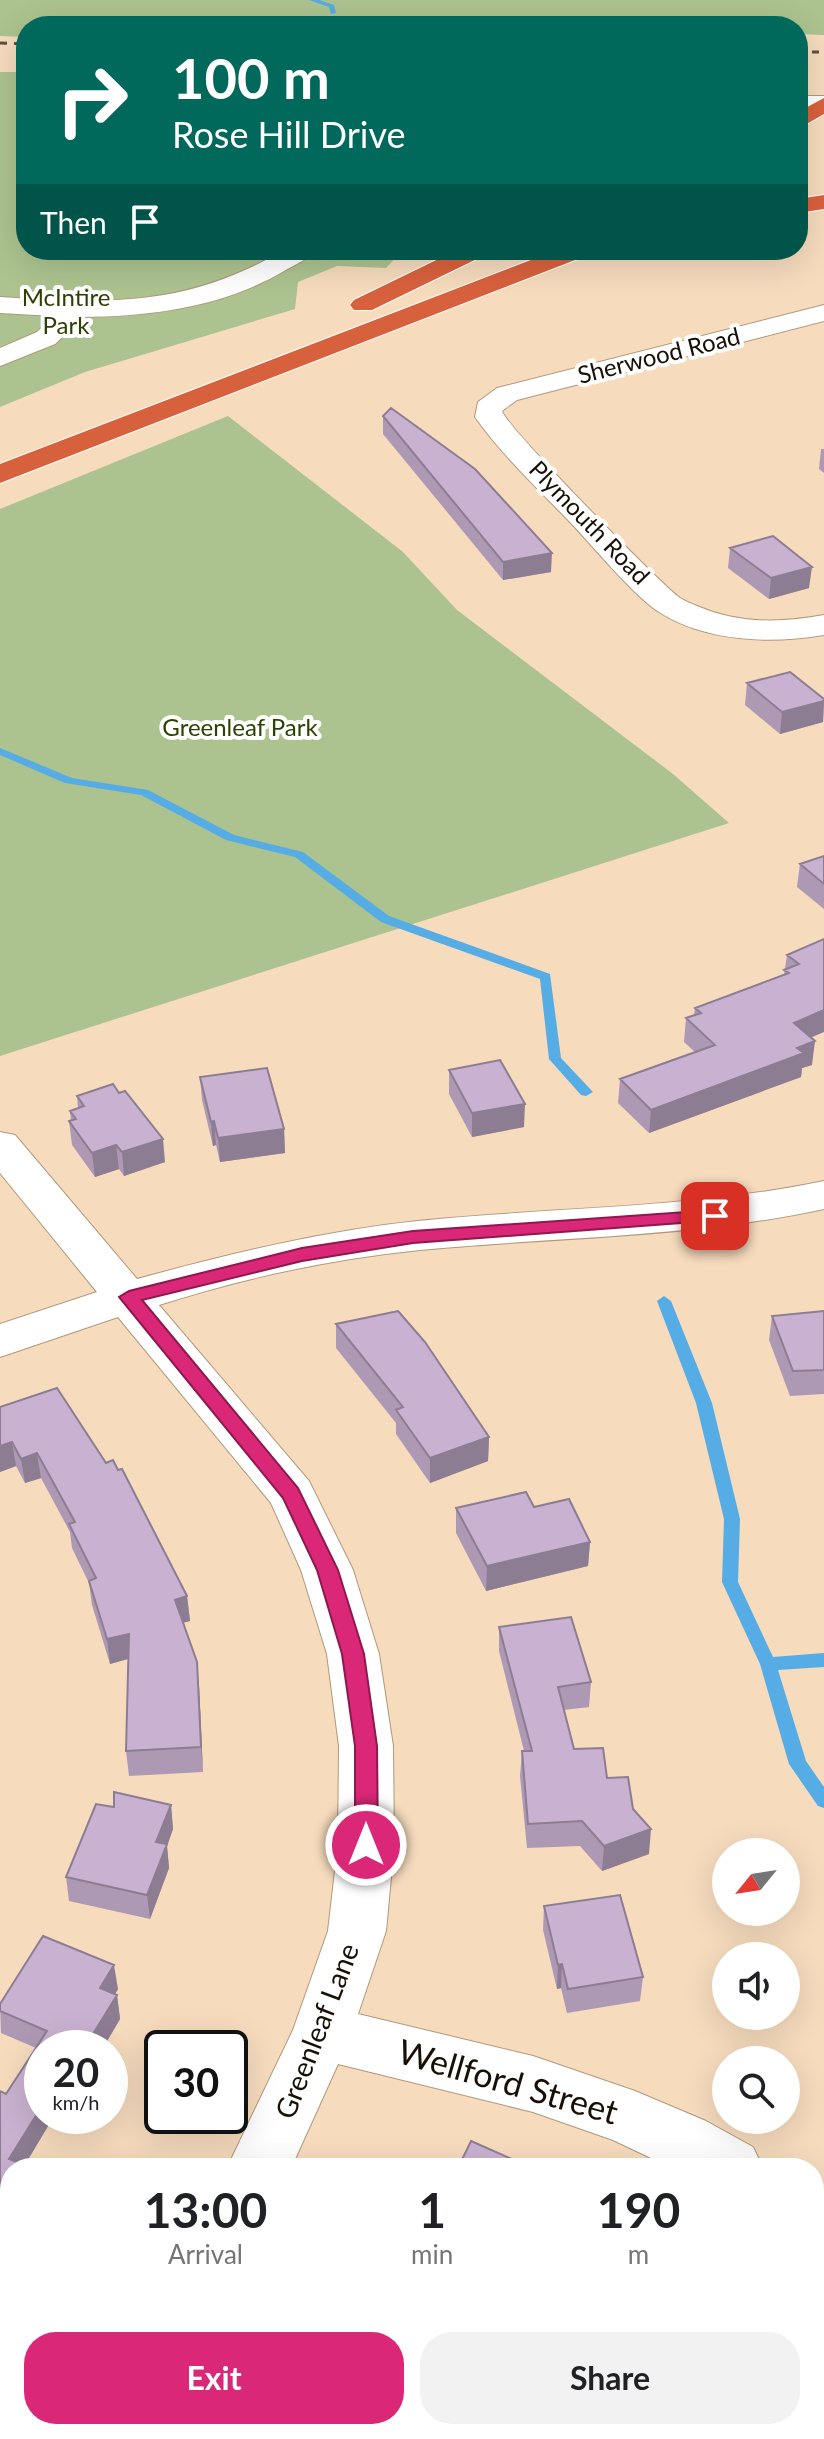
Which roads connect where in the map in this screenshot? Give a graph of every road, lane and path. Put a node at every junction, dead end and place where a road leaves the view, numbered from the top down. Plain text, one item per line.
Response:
1 (284, 260) edge
2 (455, 260) edge
3 (487, 260) edge
4 (555, 260) edge
5 (0, 305) edge
6 (75, 310) junction
7 (824, 313) edge
8 (325, 321) junction
9 (790, 322) junction
10 (813, 340) dead end
11 (0, 358) edge
12 (122, 399) dead end
13 (494, 401) joint
14 (0, 474) edge
15 (824, 625) edge
16 (0, 1145) edge
17 (824, 1195) edge
18 (129, 1297) junction
19 (0, 1341) edge
20 (322, 2033) junction
21 (264, 2158) edge
22 (715, 2158) edge

1 - 6 street
2 - 8 highway
3 - 8 highway
4 - 14 highway
5 - 6 street
6 - 11 street
7 - 9 street, Sherwood Road
8 - 12 highway
9 - 10 street
9 - 13 street, Sherwood Road
13 - 15 street, Plymouth Road
16 - 18 street, Greenleaf Lane
17 - 18 street
18 - 19 street
18 - 20 street, Greenleaf Lane
20 - 21 street, Greenleaf Lane
20 - 22 street, Wellford Street

